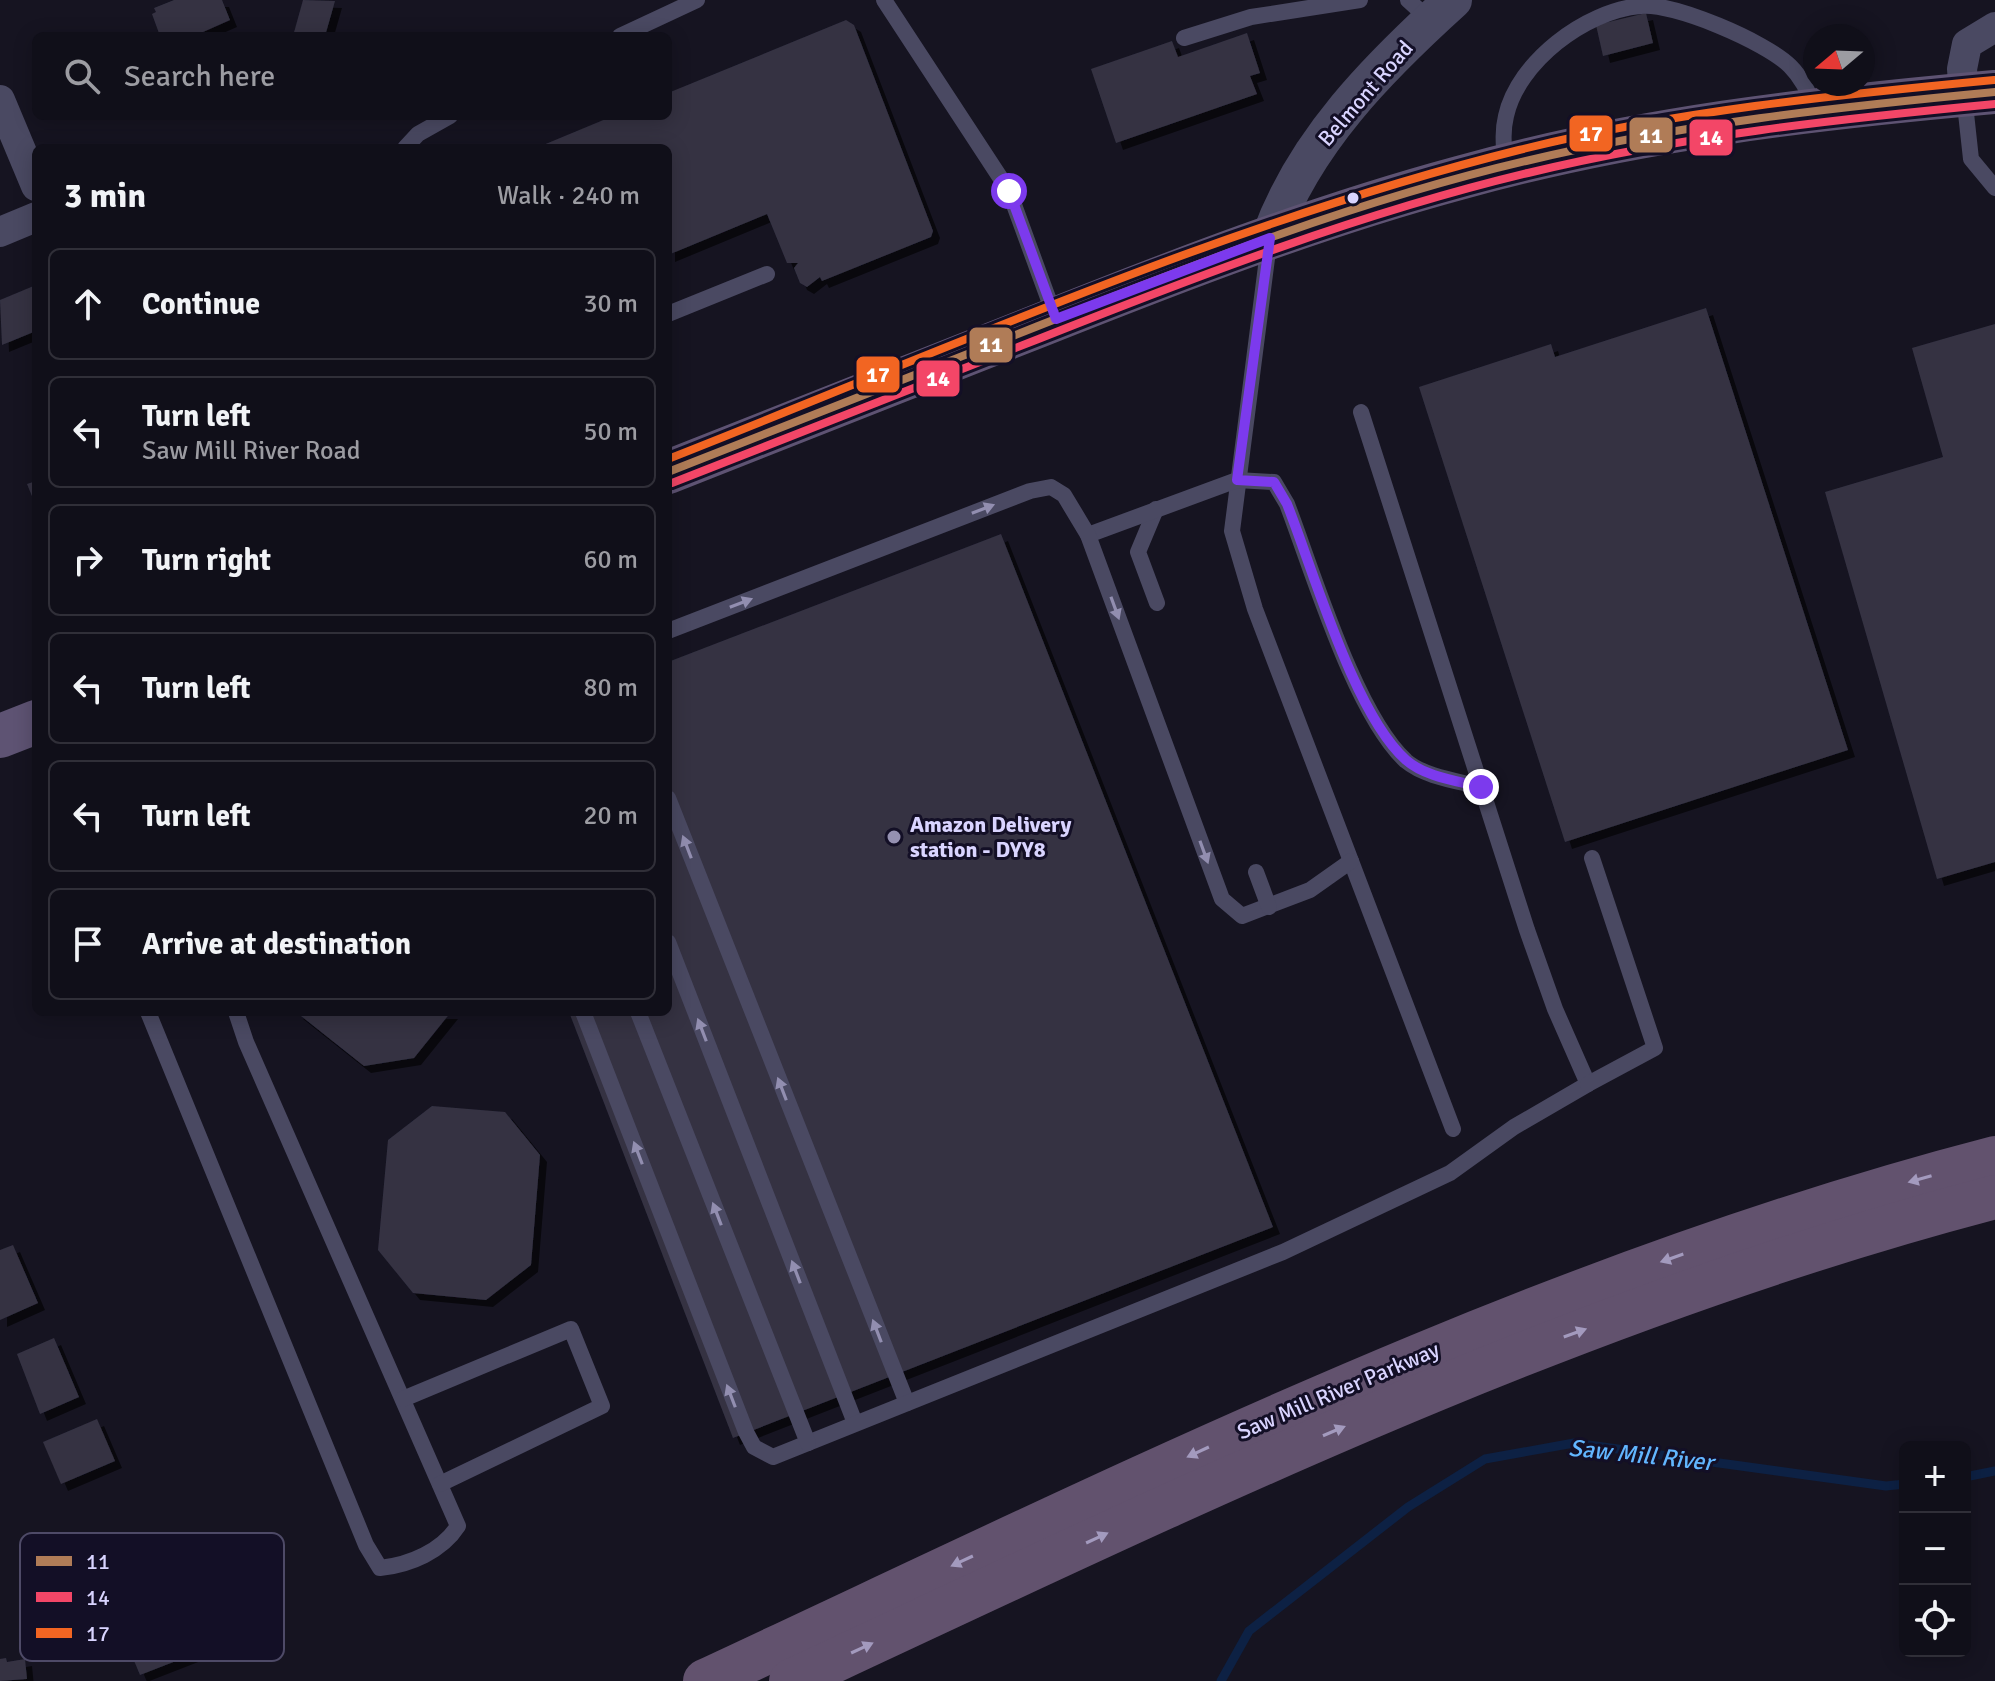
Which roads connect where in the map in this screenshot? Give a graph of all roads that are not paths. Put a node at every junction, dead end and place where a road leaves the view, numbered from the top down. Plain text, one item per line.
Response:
1 (697, 0) edge
2 (884, 0) edge
3 (1360, 0) edge
4 (1430, 7) edge
5 (1995, 27) edge
6 (629, 32) edge
7 (1184, 38) dead end
8 (1979, 93) edge
9 (0, 100) edge
10 (1816, 109) junction
11 (441, 120) edge
12 (409, 144) edge
13 (1505, 166) junction
14 (32, 176) edge
15 (1995, 188) edge
16 (32, 219) edge
17 (0, 232) edge
18 (1270, 238) junction
19 (767, 274) dead end
20 (672, 312) edge
21 (1056, 319) junction
22 (1361, 412) dead end
23 (672, 470) edge
24 (1237, 480) junction
25 (1156, 509) junction
26 (1088, 535) junction
27 (1157, 603) dead end
28 (672, 629) edge
29 (32, 724) edge
30 (0, 736) edge
31 (1481, 787) junction
32 (672, 808) edge
33 (1592, 858) dead end
34 (1351, 861) junction
35 (1256, 872) dead end
36 (1269, 907) junction
37 (672, 952) edge
38 (150, 1016) edge
39 (238, 1016) edge
40 (585, 1016) edge
41 (640, 1016) edge
42 (1588, 1084) junction
43 (1453, 1129) dead end
44 (1995, 1158) edge
45 (1995, 1197) edge
46 (403, 1399) junction
47 (907, 1403) junction
48 (855, 1423) junction
49 (808, 1443) junction
50 (440, 1484) junction
51 (705, 1681) edge
52 (791, 1681) edge

1 - 6 lane
2 - 21 lane
3 - 7 lane
4 - 18 street, Belmont Road
5 - 8 street
8 - 10 main road
8 - 15 lane
9 - 14 street
10 - 13 main road
10 - 13 lane
11 - 12 lane
13 - 18 main road
16 - 17 street
18 - 21 main road
18 - 24 lane
19 - 20 lane
21 - 23 main road
22 - 31 lane
24 - 25 lane
24 - 31 lane
24 - 34 lane
25 - 26 lane
25 - 27 lane
28 -> 26 lane
26 -> 36 lane
29 - 30 main road
31 - 42 lane
47 -> 32 lane
33 - 42 lane
34 - 36 lane
34 - 43 lane
35 - 36 lane
48 -> 37 lane
38 - 50 lane
39 - 46 lane
49 -> 40 lane
49 -> 41 lane
42 - 47 lane
44 -> 51 highway, Saw Mill River Parkway
52 -> 45 highway, Saw Mill River Parkway
46 - 50 lane
46 - 50 lane
47 - 48 lane
48 - 49 lane

